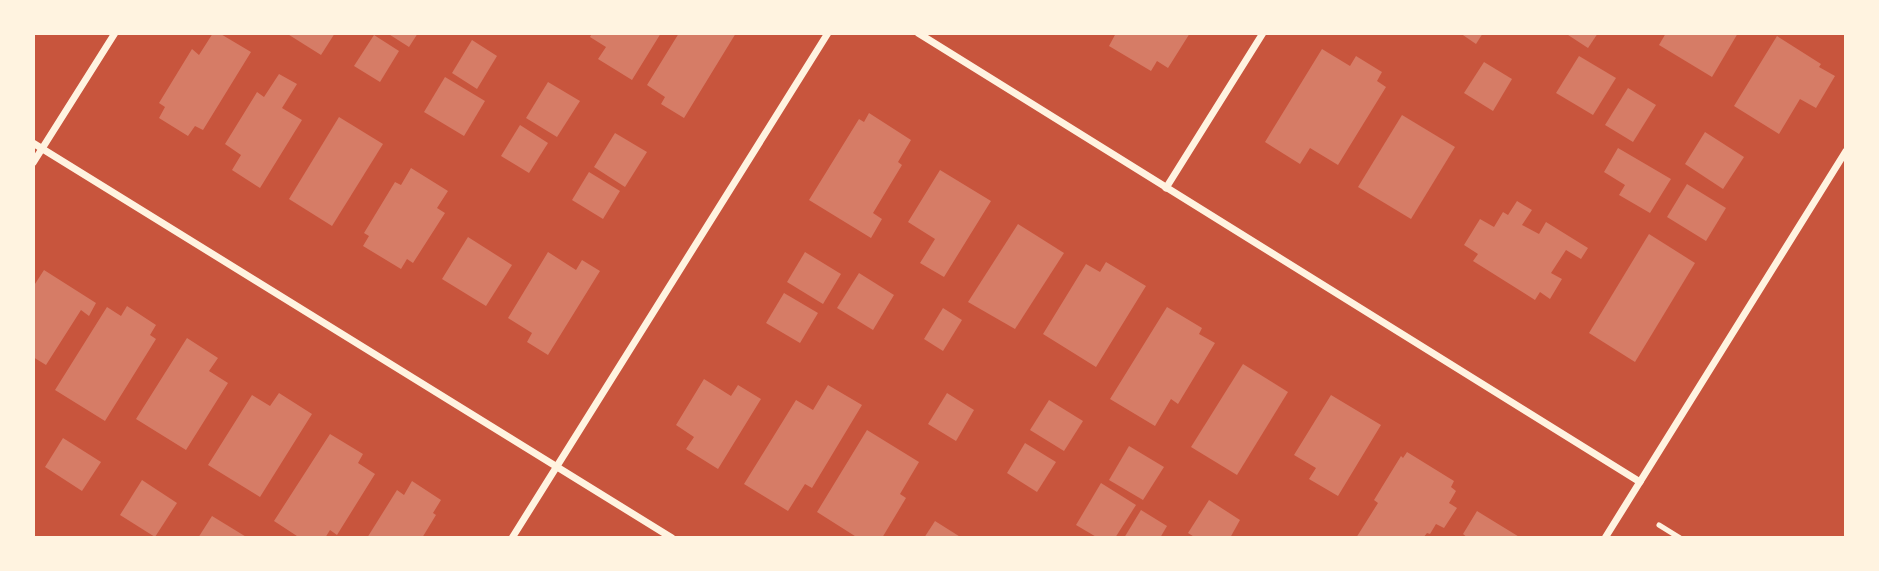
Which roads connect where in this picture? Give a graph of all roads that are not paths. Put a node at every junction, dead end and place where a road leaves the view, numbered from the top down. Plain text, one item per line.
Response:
1 (115, 33) edge
2 (828, 33) edge
3 (918, 33) edge
4 (1263, 33) edge
5 (33, 143) edge
6 (43, 149) junction
7 (1846, 151) edge
8 (33, 163) edge
9 (1166, 188) junction
10 (557, 467) junction
11 (1640, 482) junction
12 (1659, 525) dead end
13 (512, 538) edge
14 (671, 538) edge
15 (1605, 538) edge
16 (1680, 538) edge

1 - 6 street
2 - 10 street
3 - 9 street
4 - 9 street
5 - 6 street
6 - 8 street
6 - 10 street
7 - 11 street
9 - 11 street
10 - 13 street
10 - 14 street
11 - 15 street
12 - 16 lane

